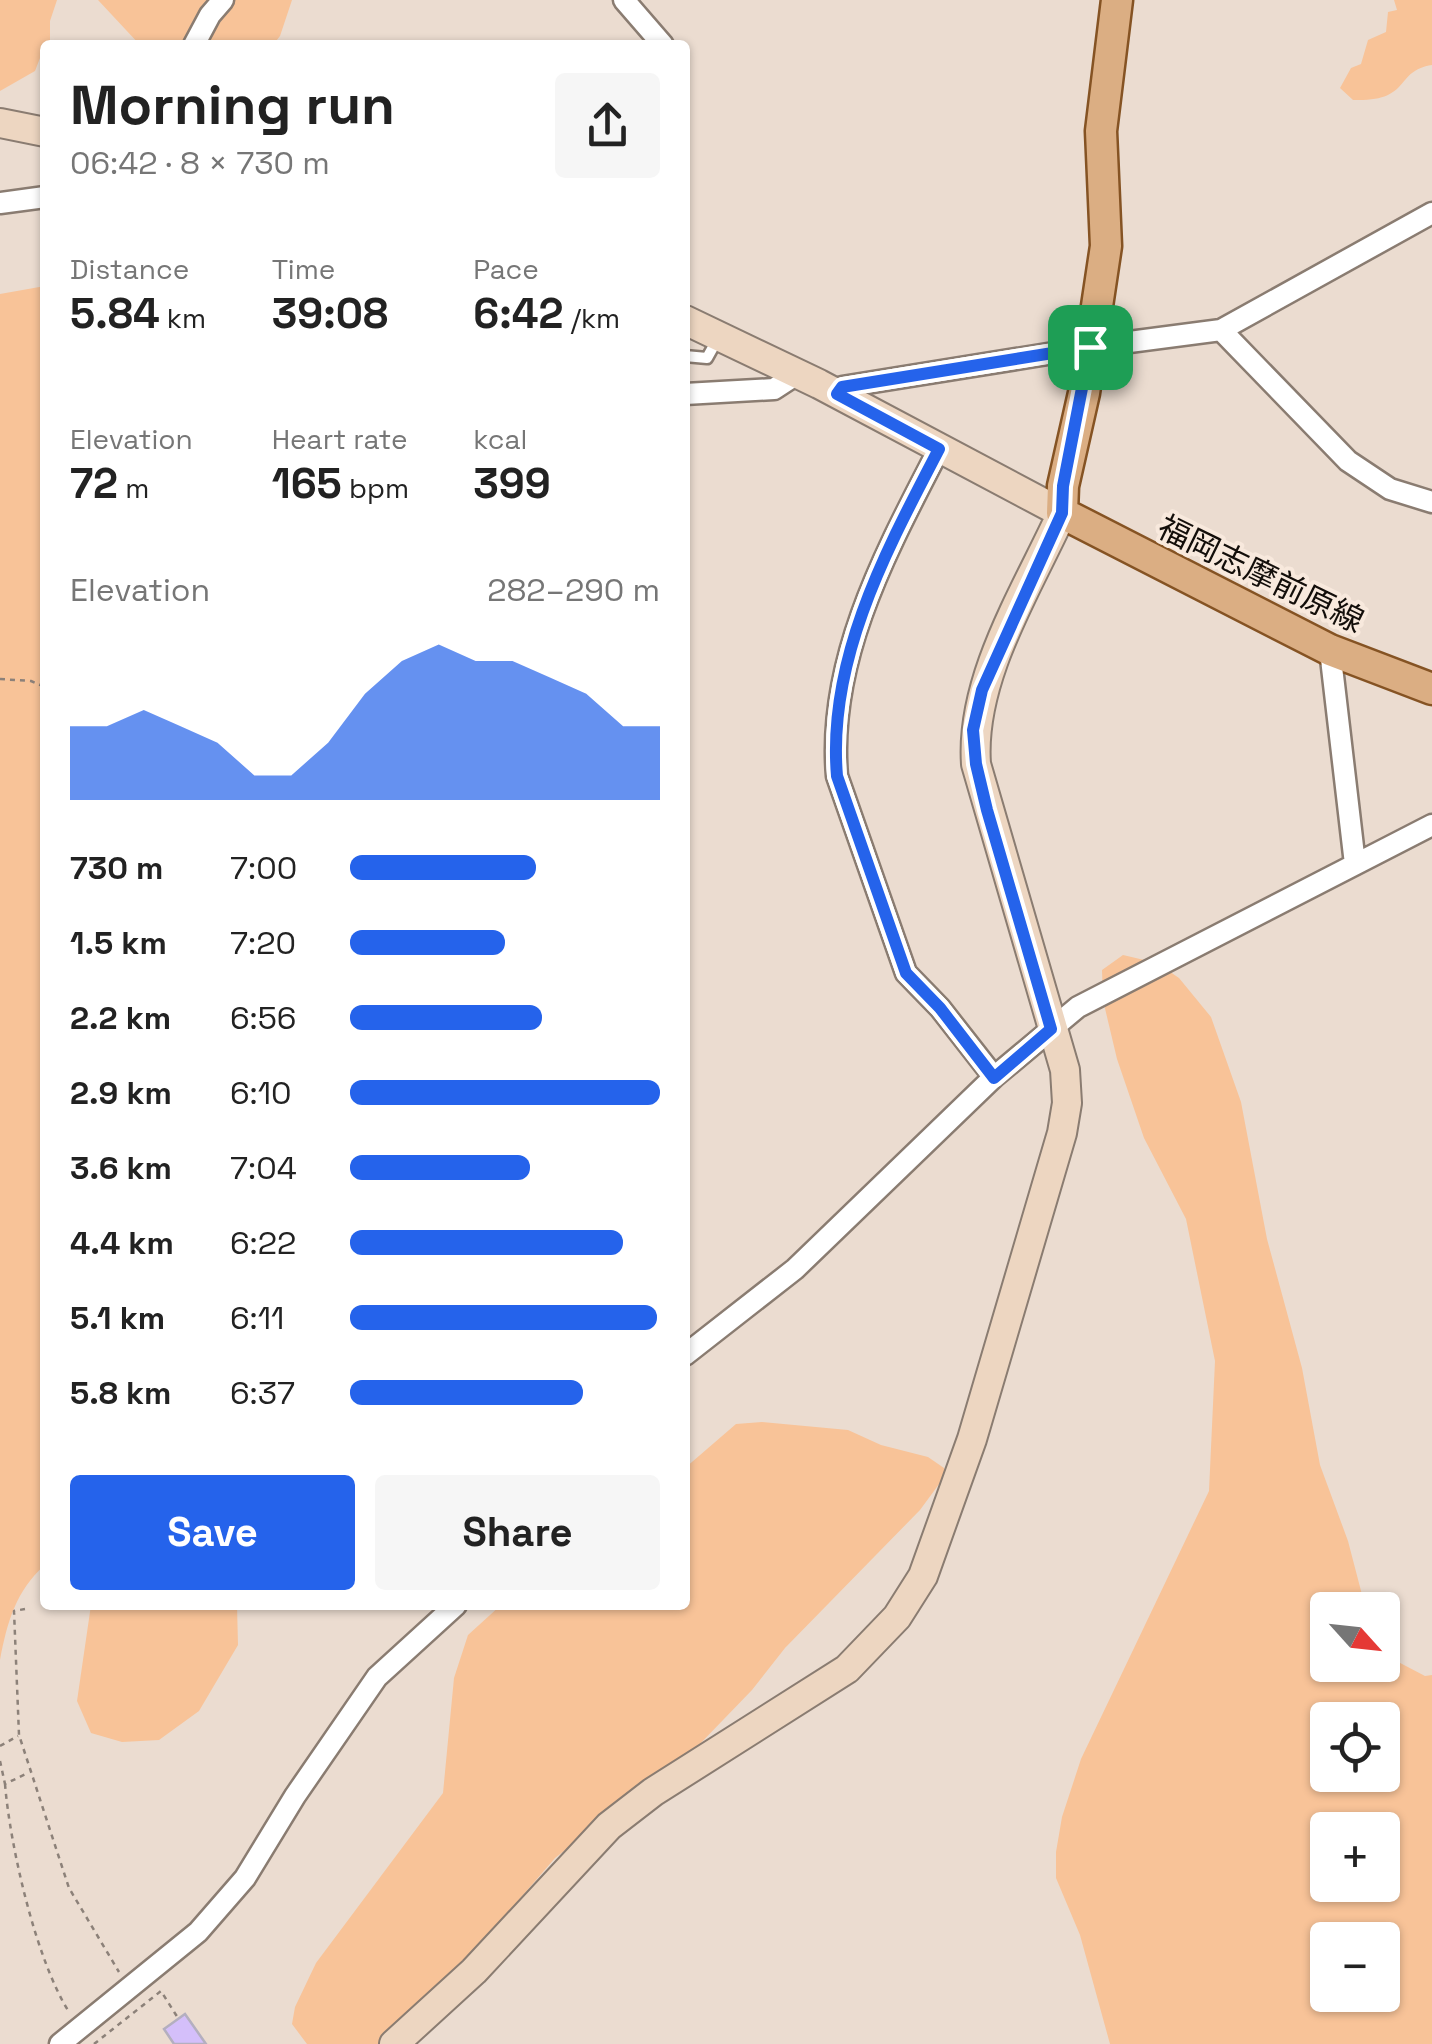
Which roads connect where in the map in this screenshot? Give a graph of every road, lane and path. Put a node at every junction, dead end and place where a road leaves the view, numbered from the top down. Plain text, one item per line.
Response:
1 (224, 0) edge
2 (624, 0) edge
3 (1118, 0) edge
4 (197, 40) edge
5 (659, 40) edge
6 (0, 124) edge
7 (40, 131) edge
8 (40, 199) edge
9 (0, 203) edge
10 (1432, 213) edge
11 (690, 322) edge
12 (1221, 330) junction
13 (719, 334) junction
14 (1090, 347) junction
15 (690, 356) edge
16 (797, 374) junction
17 (690, 394) edge
18 (837, 394) junction
19 (939, 449) junction
20 (1432, 502) edge
21 (1062, 513) junction
22 (1330, 650) junction
23 (0, 679) edge
24 (40, 685) edge
25 (1432, 690) edge
26 (1432, 824) edge
27 (1354, 864) junction
28 (1051, 1029) junction
29 (994, 1078) junction
30 (690, 1352) edge
31 (25, 1610) dead end
32 (451, 1610) edge
33 (19, 1735) junction
34 (0, 1746) edge
35 (0, 1761) edge
36 (31, 1772) junction
37 (5, 1784) junction
38 (128, 1986) junction
39 (178, 2018) dead end
40 (78, 2027) junction
41 (60, 2044) edge
42 (94, 2044) edge
43 (394, 2044) edge

1 - 4 street
2 - 5 street
3 - 14 main road
6 - 7 street
8 - 9 street
10 - 12 street
11 - 13 street
12 - 14 street
12 - 20 street
13 - 15 lane
13 - 16 street
14 - 18 street
14 - 21 main road
16 - 17 street
16 - 18 street
18 - 19 street
19 - 21 street
19 - 29 street
21 - 22 main road, 福岡志摩前原線
21 - 28 street
22 - 25 main road, 福岡志摩前原線
22 - 27 street
23 - 24 path
26 - 27 street
27 - 28 street
28 - 29 street
28 - 43 street
29 - 30 street
31 - 33 path
32 - 38 street
33 - 34 path
33 - 36 path
35 - 37 path
36 - 37 path
36 - 38 path
37 - 40 path
38 - 40 street
39 - 42 path
40 - 41 street

